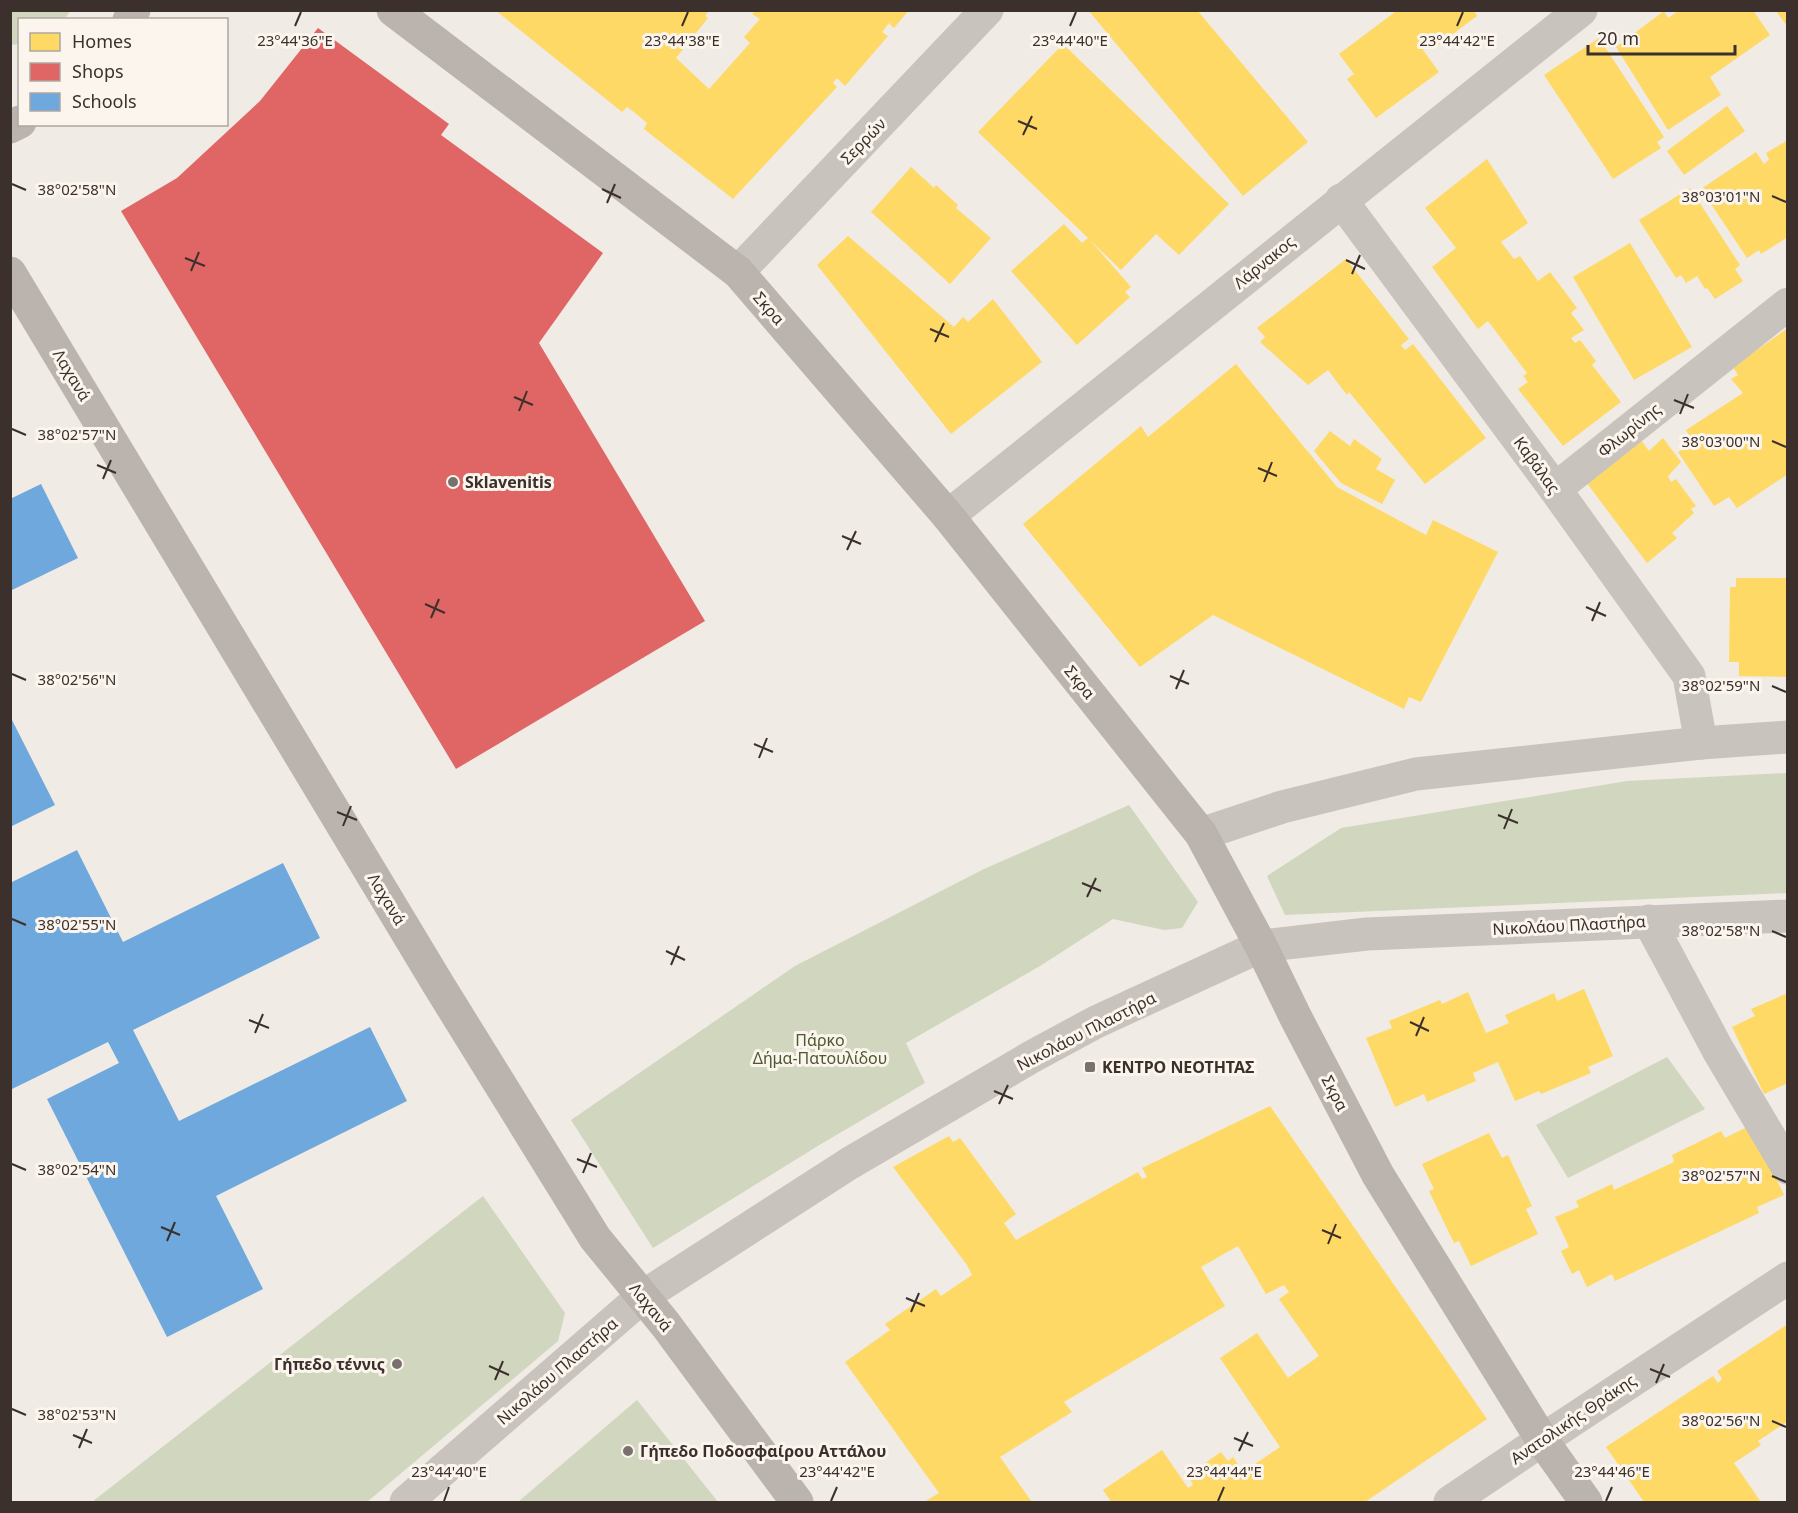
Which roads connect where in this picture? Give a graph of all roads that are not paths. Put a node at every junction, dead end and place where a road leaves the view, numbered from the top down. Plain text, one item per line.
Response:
1 (393, 10) edge
2 (987, 10) edge
3 (1581, 10) edge
4 (1341, 200) junction
5 (738, 272) junction
6 (10, 273) edge
7 (1788, 304) edge
8 (1555, 489) junction
9 (948, 516) junction
10 (1788, 736) edge
11 (1701, 743) junction
12 (1201, 834) junction
13 (1788, 916) edge
14 (1649, 921) junction
15 (1261, 946) junction
16 (1788, 1168) edge
17 (1788, 1278) edge
18 (642, 1297) junction
19 (1542, 1440) junction
20 (406, 1503) edge
21 (797, 1503) edge
22 (1450, 1503) edge
23 (1586, 1503) edge

1 - 5 street, Σκρα
2 - 5 street, Σερρών
3 - 4 street, Λάρνακος
4 - 8 street, Καβάλας
4 - 9 street, Λάρνακος
5 - 9 street, Σκρα
6 - 18 street, Λαχανά
7 - 8 street, Φλωρίνης
8 - 11 street, Καβάλας
9 - 12 street, Σκρα
10 - 11 street
11 - 12 street
12 - 15 street, Σκρα
13 - 14 street, Νικολάου Πλαστήρα
14 - 15 street, Νικολάου Πλαστήρα
14 - 16 street
15 - 18 street, Νικολάου Πλαστήρα
15 - 19 street, Σκρα
17 - 19 street, Ανατολικής Θράκης
18 - 20 street, Νικολάου Πλαστήρα
18 - 21 street, Λαχανά
19 - 22 street, Ανατολικής Θράκης
19 - 23 street, Σκρα

